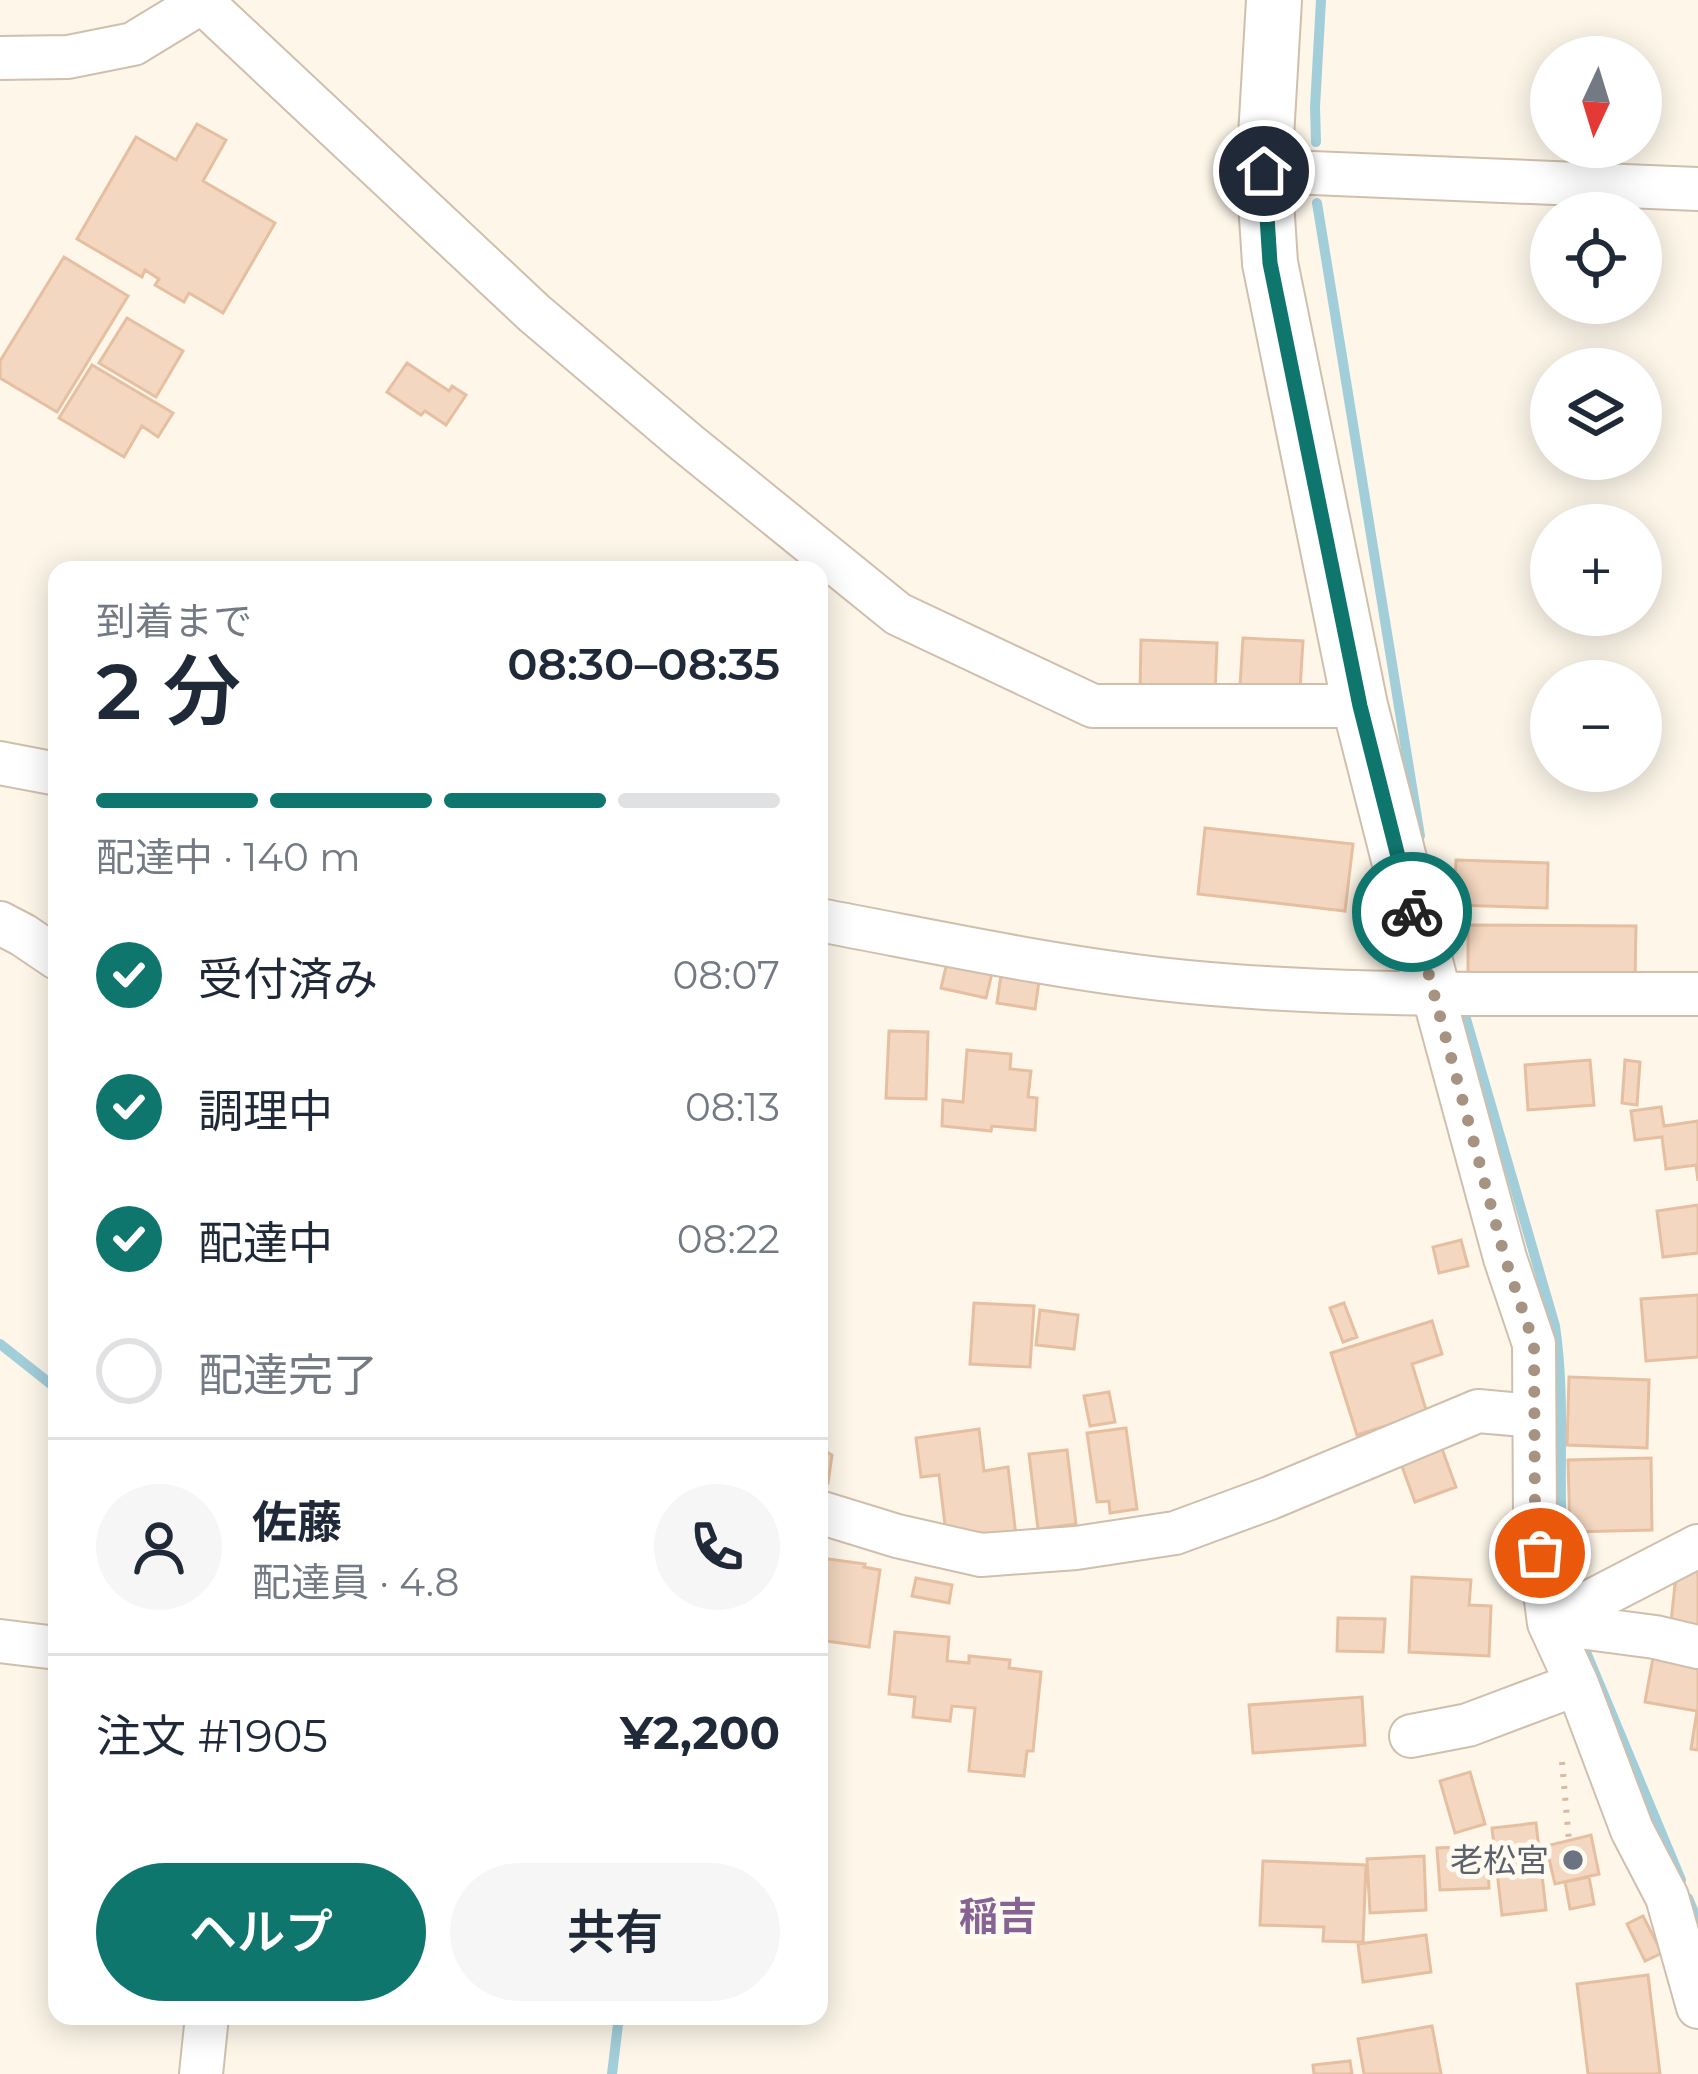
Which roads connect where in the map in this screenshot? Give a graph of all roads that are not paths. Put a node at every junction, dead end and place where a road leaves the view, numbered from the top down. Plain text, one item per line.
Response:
1 (1274, 0) edge
2 (201, 1) edge
3 (0, 58) edge
4 (1264, 171) junction
5 (1698, 189) edge
6 (1360, 706) junction
7 (0, 763) edge
8 (48, 772) edge
9 (828, 922) edge
10 (0, 923) edge
11 (48, 952) edge
12 (1433, 993) junction
13 (1698, 994) edge
14 (1534, 1416) junction
15 (828, 1515) edge
16 (1698, 1546) edge
17 (1549, 1623) junction
18 (0, 1641) edge
19 (48, 1647) edge
20 (1698, 1647) edge
21 (1577, 1684) junction
22 (1411, 1736) dead end
23 (1698, 2007) edge
24 (206, 2025) edge
25 (201, 2074) edge

1 - 4 street
2 - 3 street
2 - 6 street
4 - 5 street
4 - 6 street
6 - 12 street
7 - 8 street
9 - 12 street
10 - 11 street
12 - 13 street
12 - 14 street
14 - 15 street
14 - 17 street
16 - 17 street
17 - 20 street
17 - 21 street
18 - 19 street
21 - 22 street
21 - 23 street
24 - 25 street

